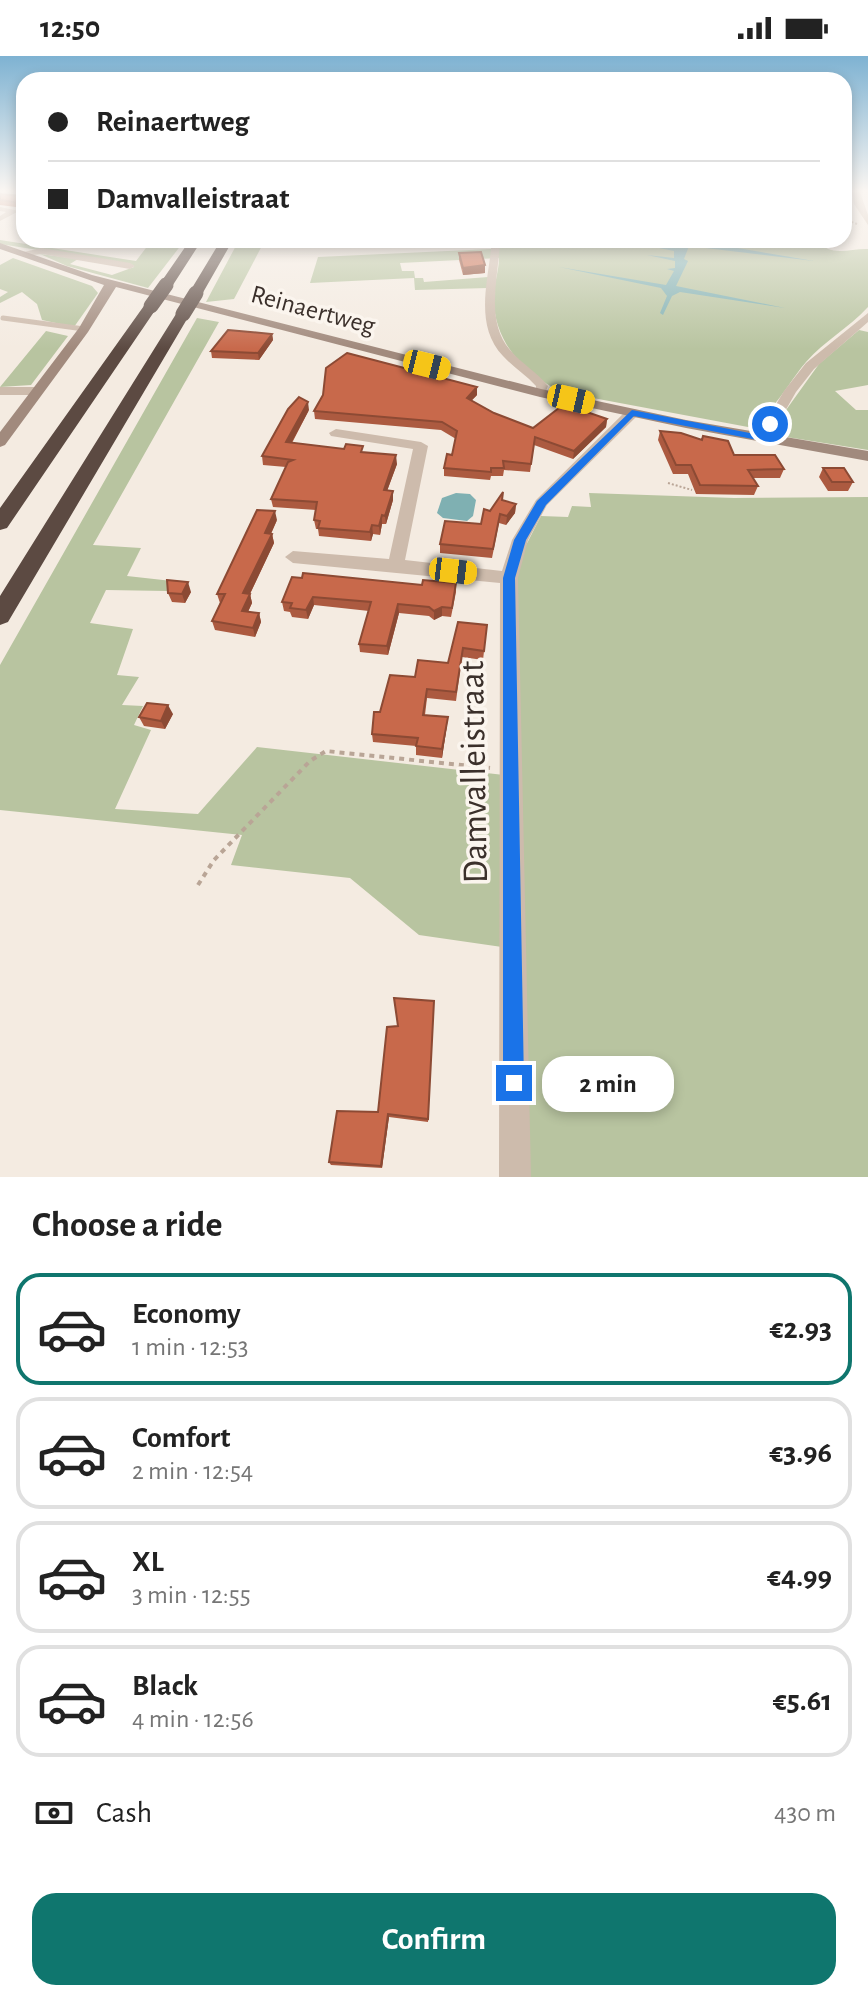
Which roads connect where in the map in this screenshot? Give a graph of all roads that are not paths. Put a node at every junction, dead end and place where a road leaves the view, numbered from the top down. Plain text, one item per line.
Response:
1 (0, 246) edge
2 (191, 248) edge
3 (222, 248) edge
4 (496, 248) edge
5 (24, 253) junction
6 (130, 266) dead end
7 (123, 286) junction
8 (100, 306) junction
9 (868, 316) edge
10 (3, 318) dead end
11 (84, 329) junction
12 (0, 391) edge
13 (36, 391) junction
14 (540, 393) junction
15 (632, 413) junction
16 (336, 433) dead end
17 (763, 438) junction
18 (0, 442) edge
19 (868, 457) edge
20 (0, 523) edge
21 (293, 557) dead end
22 (396, 565) junction
23 (509, 578) junction
24 (0, 616) edge
25 (515, 1177) edge

1 - 5 main road, Reinaertweg
2 - 20 highway, bridge
3 - 24 highway, bridge
4 - 14 street
5 - 6 street
5 - 7 main road, Reinaertweg
7 - 8 main road
7 - 8 main road
7 - 14 main road, Reinaertweg
8 - 11 main road
9 - 17 street
10 - 11 lane
11 - 13 main road
12 - 13 street
13 - 18 main road
14 - 15 main road, Reinaertweg
15 - 17 main road, Reinaertweg
15 - 23 street, Damvalleistraat
16 - 22 street
17 - 19 main road, Reinaertweg
21 - 22 street
22 - 23 street
23 - 25 street, Damvalleistraat

